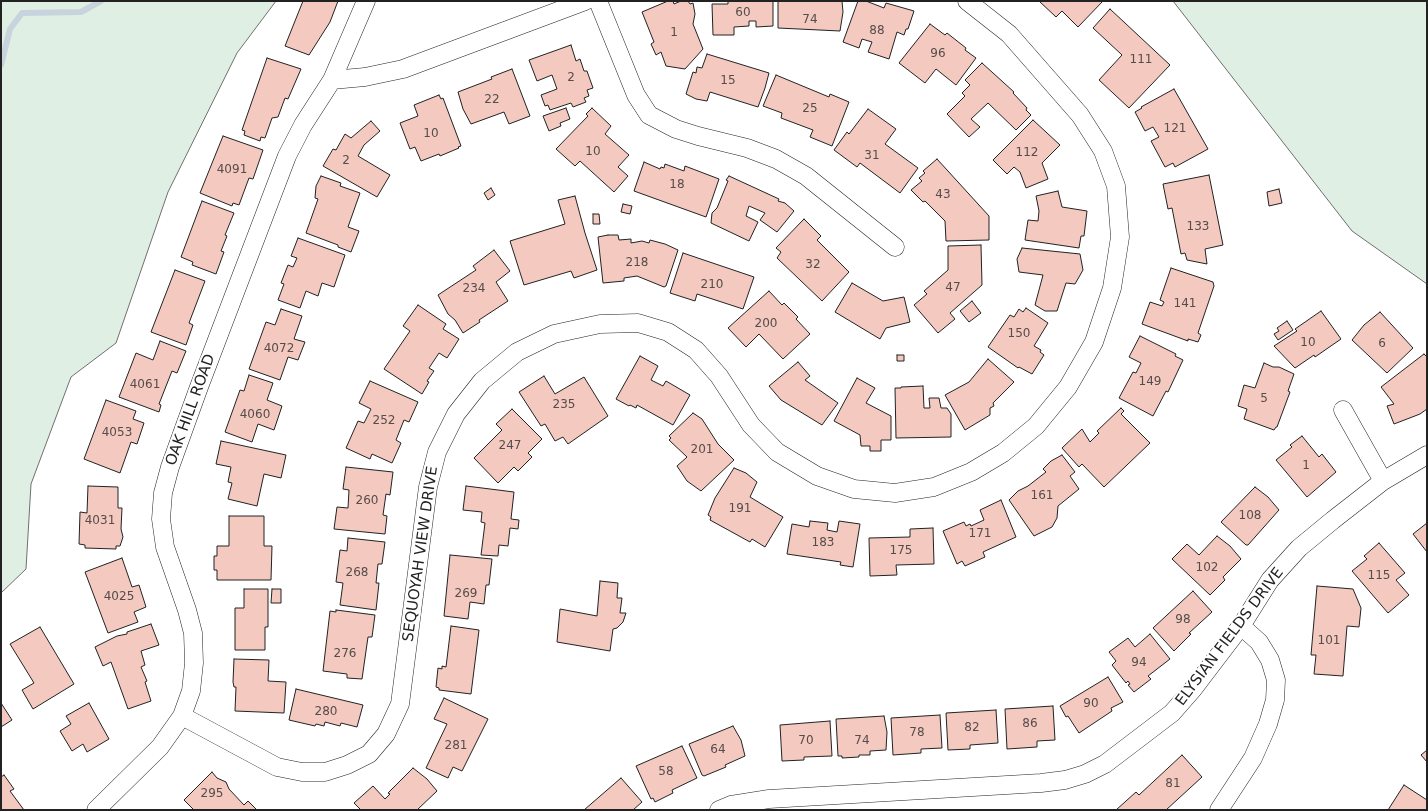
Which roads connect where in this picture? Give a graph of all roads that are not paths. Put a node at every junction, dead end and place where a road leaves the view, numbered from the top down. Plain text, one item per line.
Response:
1 (366, 1) edge
2 (585, 1) edge
3 (598, 1) edge
4 (968, 1) edge
5 (332, 80) junction
6 (895, 247) dead end
7 (1343, 410) dead end
8 (1427, 455) edge
9 (1384, 481) junction
10 (1241, 626) junction
11 (182, 716) junction
12 (96, 810) edge
13 (719, 810) edge
14 (1218, 810) edge

1 - 5 street, OAK HILL ROAD
2 - 5 street
3 - 6 street
4 - 11 street, SEQUOYAH VIEW DRIVE
5 - 11 street, OAK HILL ROAD
7 - 9 street
8 - 9 street, ELYSIAN FIELDS DRIVE
9 - 10 street, ELYSIAN FIELDS DRIVE
10 - 13 street, ELYSIAN FIELDS DRIVE
10 - 14 street
11 - 12 street, OAK HILL ROAD

